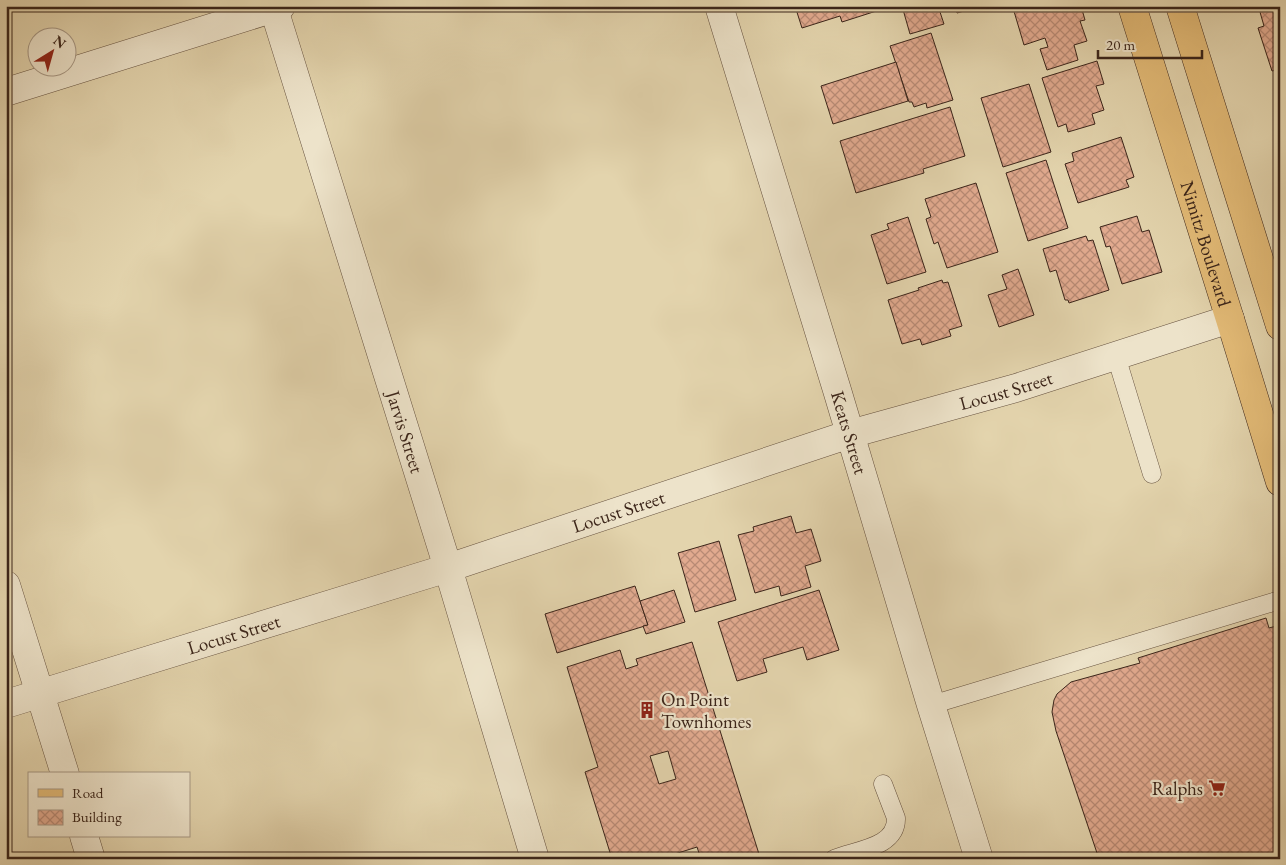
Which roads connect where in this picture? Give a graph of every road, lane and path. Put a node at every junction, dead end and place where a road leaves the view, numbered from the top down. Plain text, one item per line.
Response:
1 (719, 6) edge
2 (1132, 6) edge
3 (1180, 6) edge
4 (276, 7) edge
5 (6, 92) edge
6 (1278, 312) edge
7 (1230, 319) junction
8 (1116, 356) junction
9 (850, 434) junction
10 (1152, 474) dead end
11 (1280, 482) edge
12 (448, 568) junction
13 (6, 585) edge
14 (1280, 600) edge
15 (40, 694) junction
16 (6, 704) edge
17 (931, 705) junction
18 (64, 772) edge
19 (883, 784) dead end
20 (85, 838) edge
21 (91, 859) edge
22 (535, 859) edge
23 (834, 859) edge
24 (979, 859) edge

1 - 9 street, Keats Street
2 - 7 main road, Nimitz Boulevard
3 - 6 main road
4 - 5 street
4 - 12 street, Jarvis Street
7 - 8 street, Locust Street
7 - 11 main road, Nimitz Boulevard
8 - 9 street, Locust Street
8 - 10 lane
9 - 12 street, Locust Street
9 - 17 street, Keats Street
12 - 15 street, Locust Street
12 - 22 street, Jarvis Street
13 - 15 street
14 - 17 lane
15 - 16 street, Locust Street
15 - 18 street
17 - 24 street, Keats Street
19 - 23 lane
20 - 21 street

